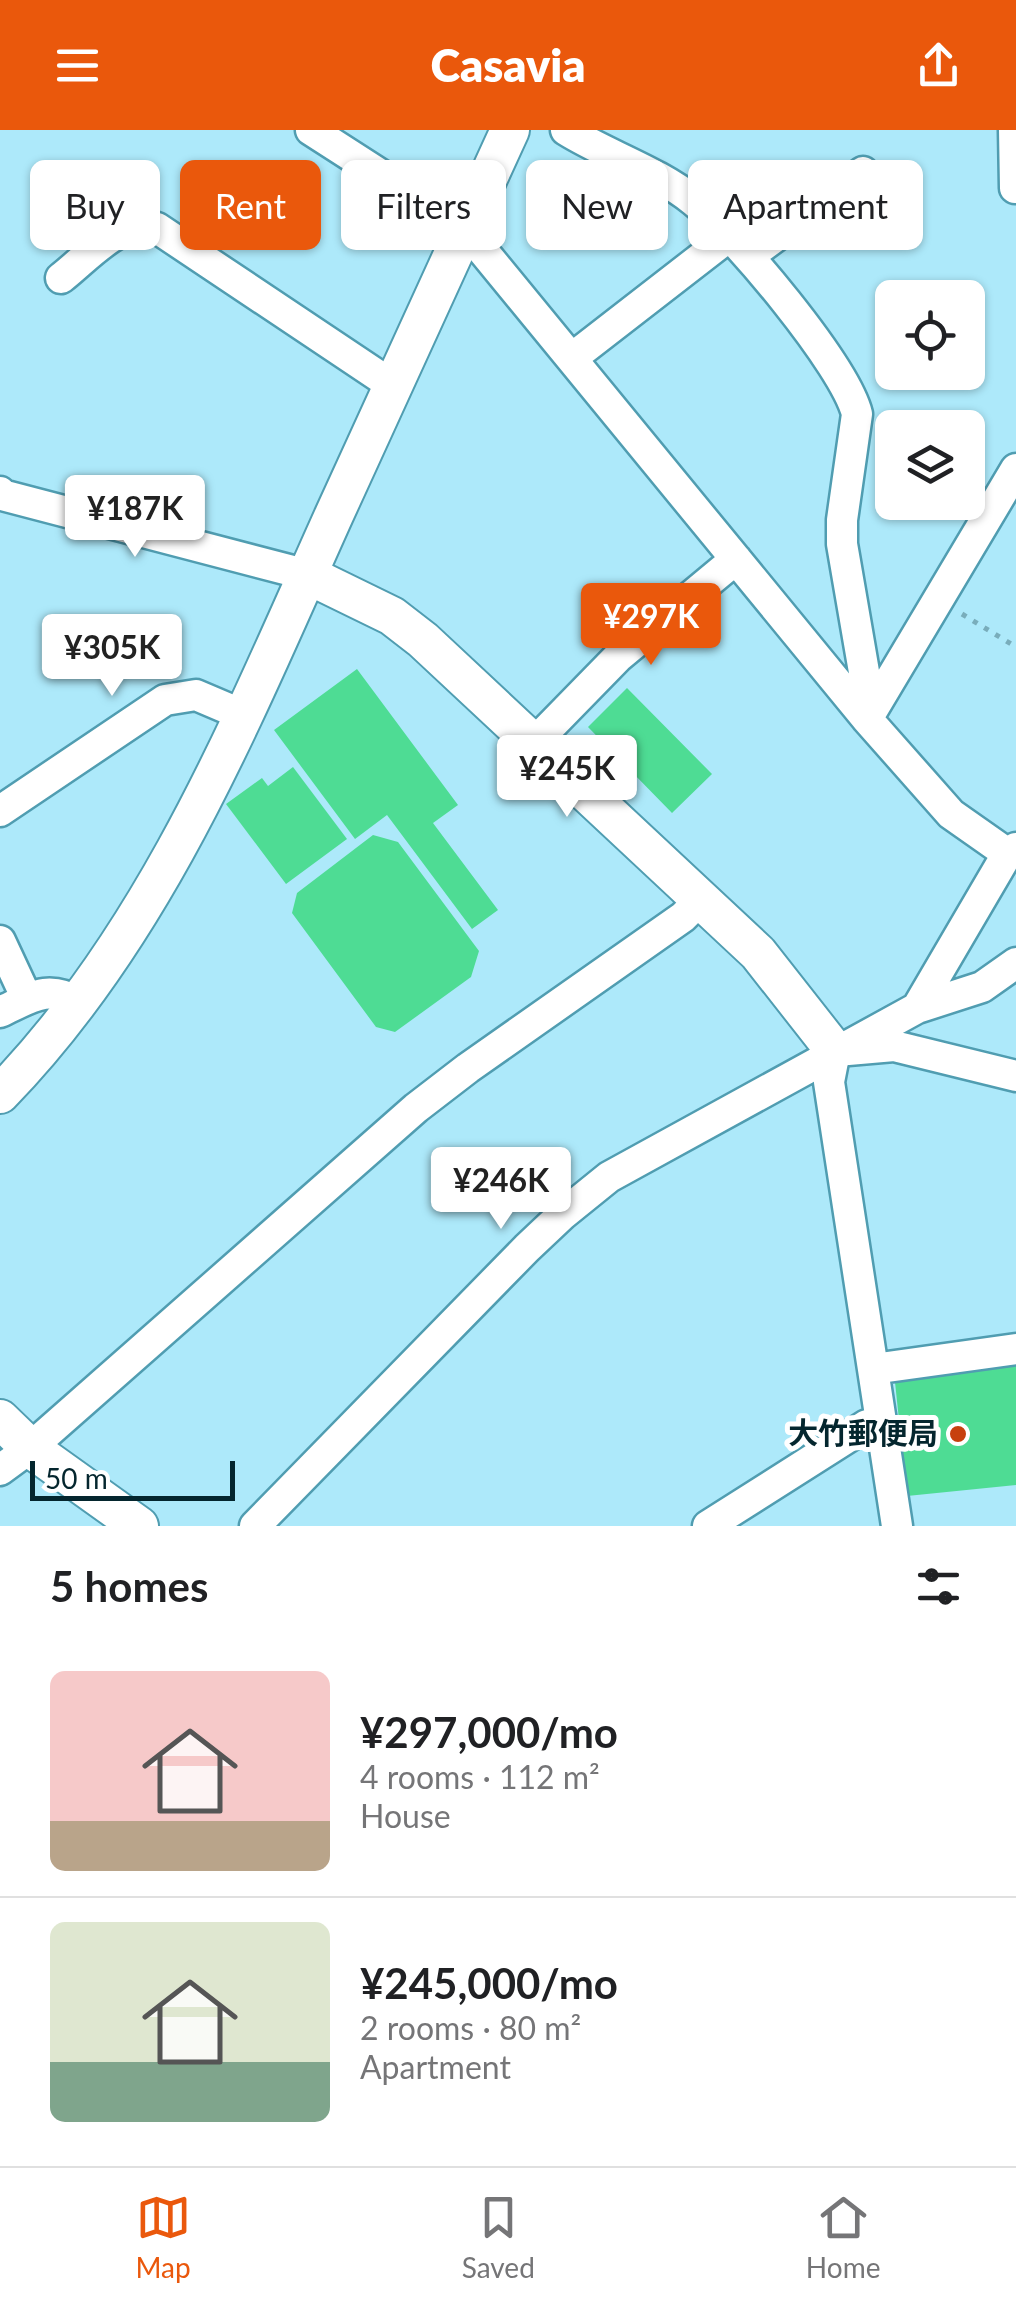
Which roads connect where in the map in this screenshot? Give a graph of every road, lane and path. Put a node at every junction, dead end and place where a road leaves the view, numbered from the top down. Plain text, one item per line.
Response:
1 (310, 130) edge
2 (510, 130) edge
3 (566, 130) edge
4 (1014, 130) edge
5 (358, 160) edge
6 (497, 160) edge
7 (1016, 188) edge
8 (688, 198) edge
9 (456, 250) edge
10 (484, 250) edge
11 (732, 250) edge
12 (741, 250) edge
13 (61, 278) dead end
14 (572, 358) junction
15 (395, 383) junction
16 (1016, 468) edge
17 (0, 492) edge
18 (736, 559) junction
19 (308, 575) junction
20 (938, 599) junction
21 (1016, 647) edge
22 (243, 715) junction
23 (867, 719) junction
24 (534, 743) junction
25 (0, 811) edge
26 (1011, 852) edge
27 (701, 899) junction
28 (0, 941) edge
29 (1016, 963) edge
30 (80, 1003) junction
31 (13, 1006) edge
32 (916, 1008) junction
33 (835, 1051) junction
34 (1016, 1076) edge
35 (0, 1094) edge
36 (1016, 1349) edge
37 (873, 1369) junction
38 (0, 1420) edge
39 (880, 1422) junction
40 (30, 1448) junction
41 (0, 1470) edge
42 (139, 1526) edge
43 (256, 1526) edge
44 (708, 1526) edge
45 (897, 1526) edge

1 - 5 street
2 - 6 street
3 - 8 street
4 - 7 street
9 - 15 street
10 - 14 street
11 - 14 street
12 - 23 street
13 - 15 street
14 - 18 street
15 - 19 street
16 - 20 street
17 - 19 street
18 - 23 street
18 - 24 street
19 - 22 street
19 - 24 street
20 - 21 path
20 - 23 street
22 - 25 street
22 - 30 street
23 - 26 street
24 - 27 street
26 - 32 street
27 - 33 street
27 - 40 street
28 - 31 street
29 - 32 street
30 - 31 street
30 - 35 street
32 - 33 street
33 - 34 street
33 - 37 street
33 - 43 street
36 - 37 street
37 - 39 street
38 - 40 street
39 - 44 street
39 - 45 street
40 - 41 street
40 - 42 street

